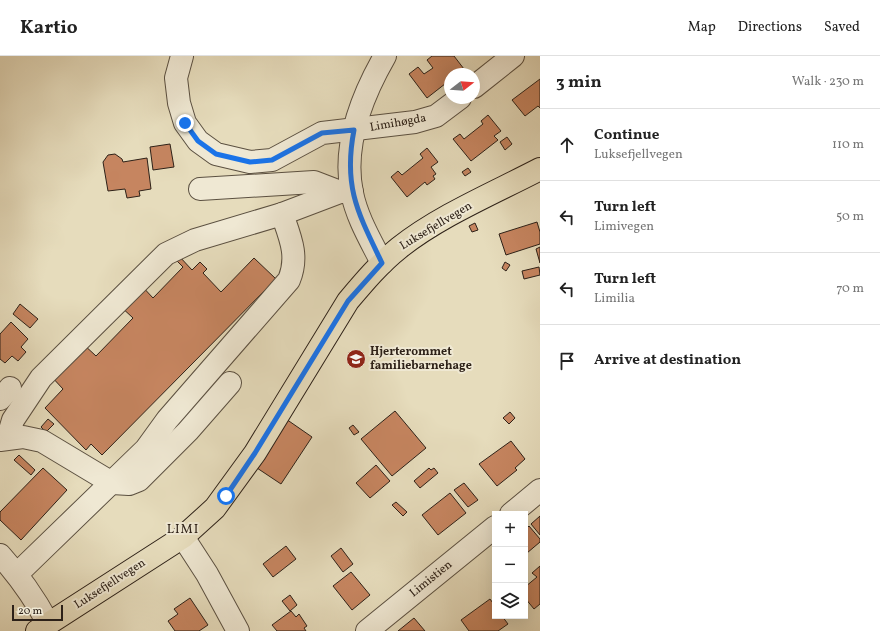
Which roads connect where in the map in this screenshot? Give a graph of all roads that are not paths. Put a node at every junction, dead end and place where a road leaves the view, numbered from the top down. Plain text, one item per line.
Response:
1 (182, 56) edge
2 (385, 56) edge
3 (513, 56) edge
4 (480, 82) edge
5 (452, 104) edge
6 (354, 130) junction
7 (540, 170) edge
8 (200, 189) dead end
9 (346, 192) junction
10 (282, 214) junction
11 (382, 263) junction
12 (230, 384) dead end
13 (4, 438) edge
14 (112, 483) junction
15 (540, 490) edge
16 (515, 511) edge
17 (492, 529) edge
18 (183, 537) junction
19 (0, 555) edge
20 (17, 574) junction
21 (43, 627) edge
22 (238, 631) edge
23 (367, 631) edge

1 - 6 street, Limihøgda
2 - 6 street
3 - 4 street
5 - 6 street, Limihøgda
6 - 9 street
7 - 11 main road, Luksefjellvegen
8 - 9 street
9 - 10 street
9 - 11 street
10 - 13 street
10 - 14 street
11 - 18 main road, Luksefjellvegen
12 - 14 street
13 - 14 street
14 - 20 street
15 - 16 street
17 - 23 street, Limistien
18 - 21 main road, Luksefjellvegen
18 - 22 street
19 - 20 street
20 - 21 street

